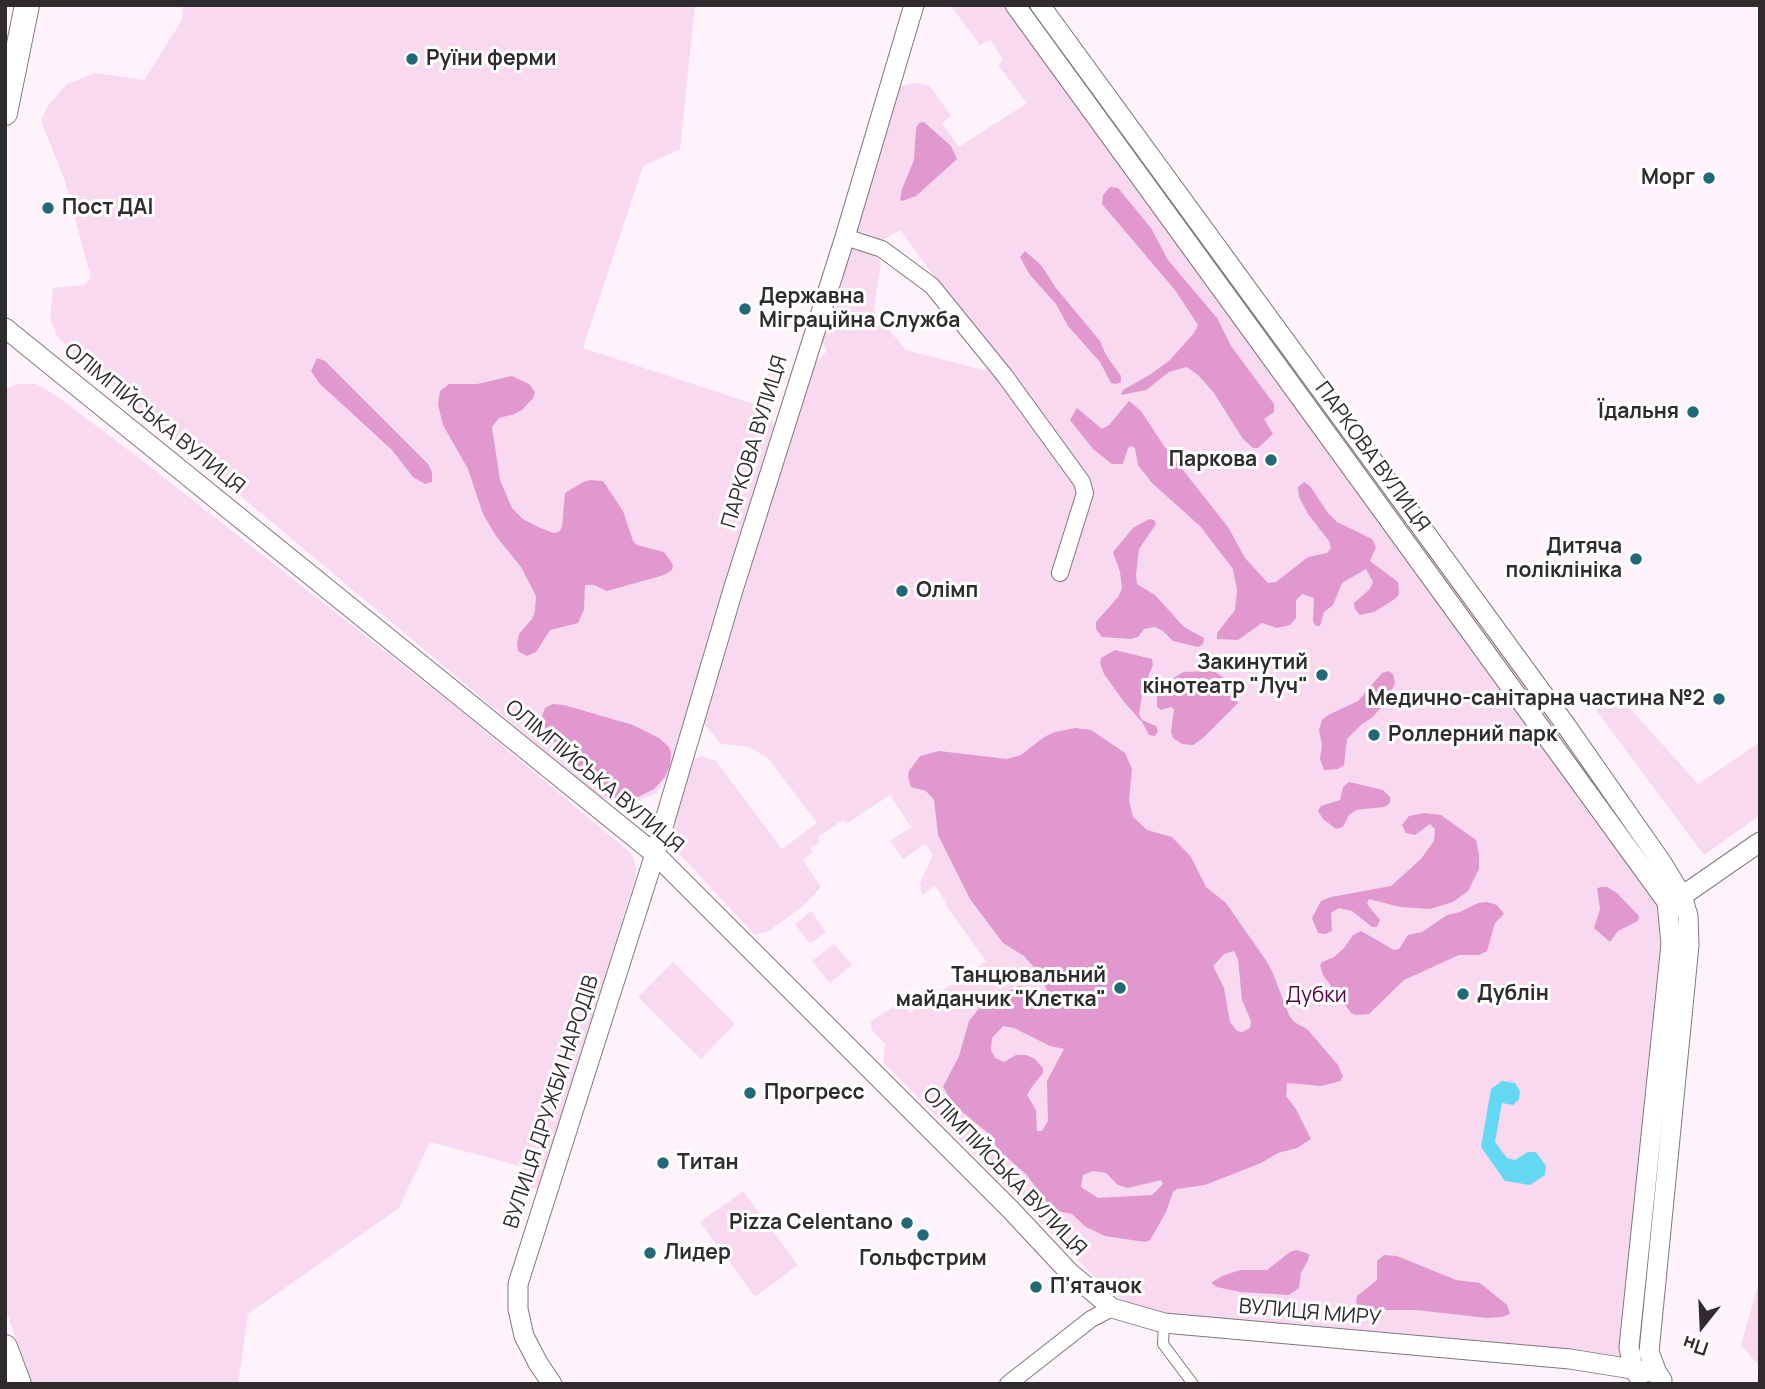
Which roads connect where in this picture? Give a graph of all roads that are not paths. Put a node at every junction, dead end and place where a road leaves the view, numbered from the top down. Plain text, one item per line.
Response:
1 (27, 5) edge
2 (914, 5) edge
3 (1015, 5) edge
4 (1040, 5) edge
5 (5, 113) edge
6 (845, 237) junction
7 (5, 328) edge
8 (1060, 573) dead end
9 (1760, 842) edge
10 (655, 854) junction
11 (1682, 896) junction
12 (1669, 914) junction
13 (1112, 1308) junction
14 (1164, 1322) junction
15 (5, 1347) edge
16 (1649, 1377) edge
17 (19, 1384) edge
18 (552, 1384) edge
19 (1008, 1384) edge
20 (1193, 1384) edge

1 - 5 main road
2 - 6 street, ПАРКОВА ВУЛИЦЯ
3 - 12 street, ПАРКОВА ВУЛИЦЯ
4 - 11 street, ПАРКОВА ВУЛИЦЯ
6 - 8 street
6 - 10 street, ПАРКОВА ВУЛИЦЯ
7 - 10 street, ОЛІМПІЙСЬКА ВУЛИЦЯ
9 - 11 street
10 - 13 street, ОЛІМПІЙСЬКА ВУЛИЦЯ
10 - 18 street, ВУЛИЦЯ ДРУЖБИ НАРОДІВ
11 - 12 street
11 - 16 street
12 - 16 street, ПАРКОВА ВУЛИЦЯ
13 - 14 street, ВУЛИЦЯ МИРУ
13 - 19 street
14 - 16 street, ВУЛИЦЯ МИРУ
14 - 20 street
15 - 17 main road

